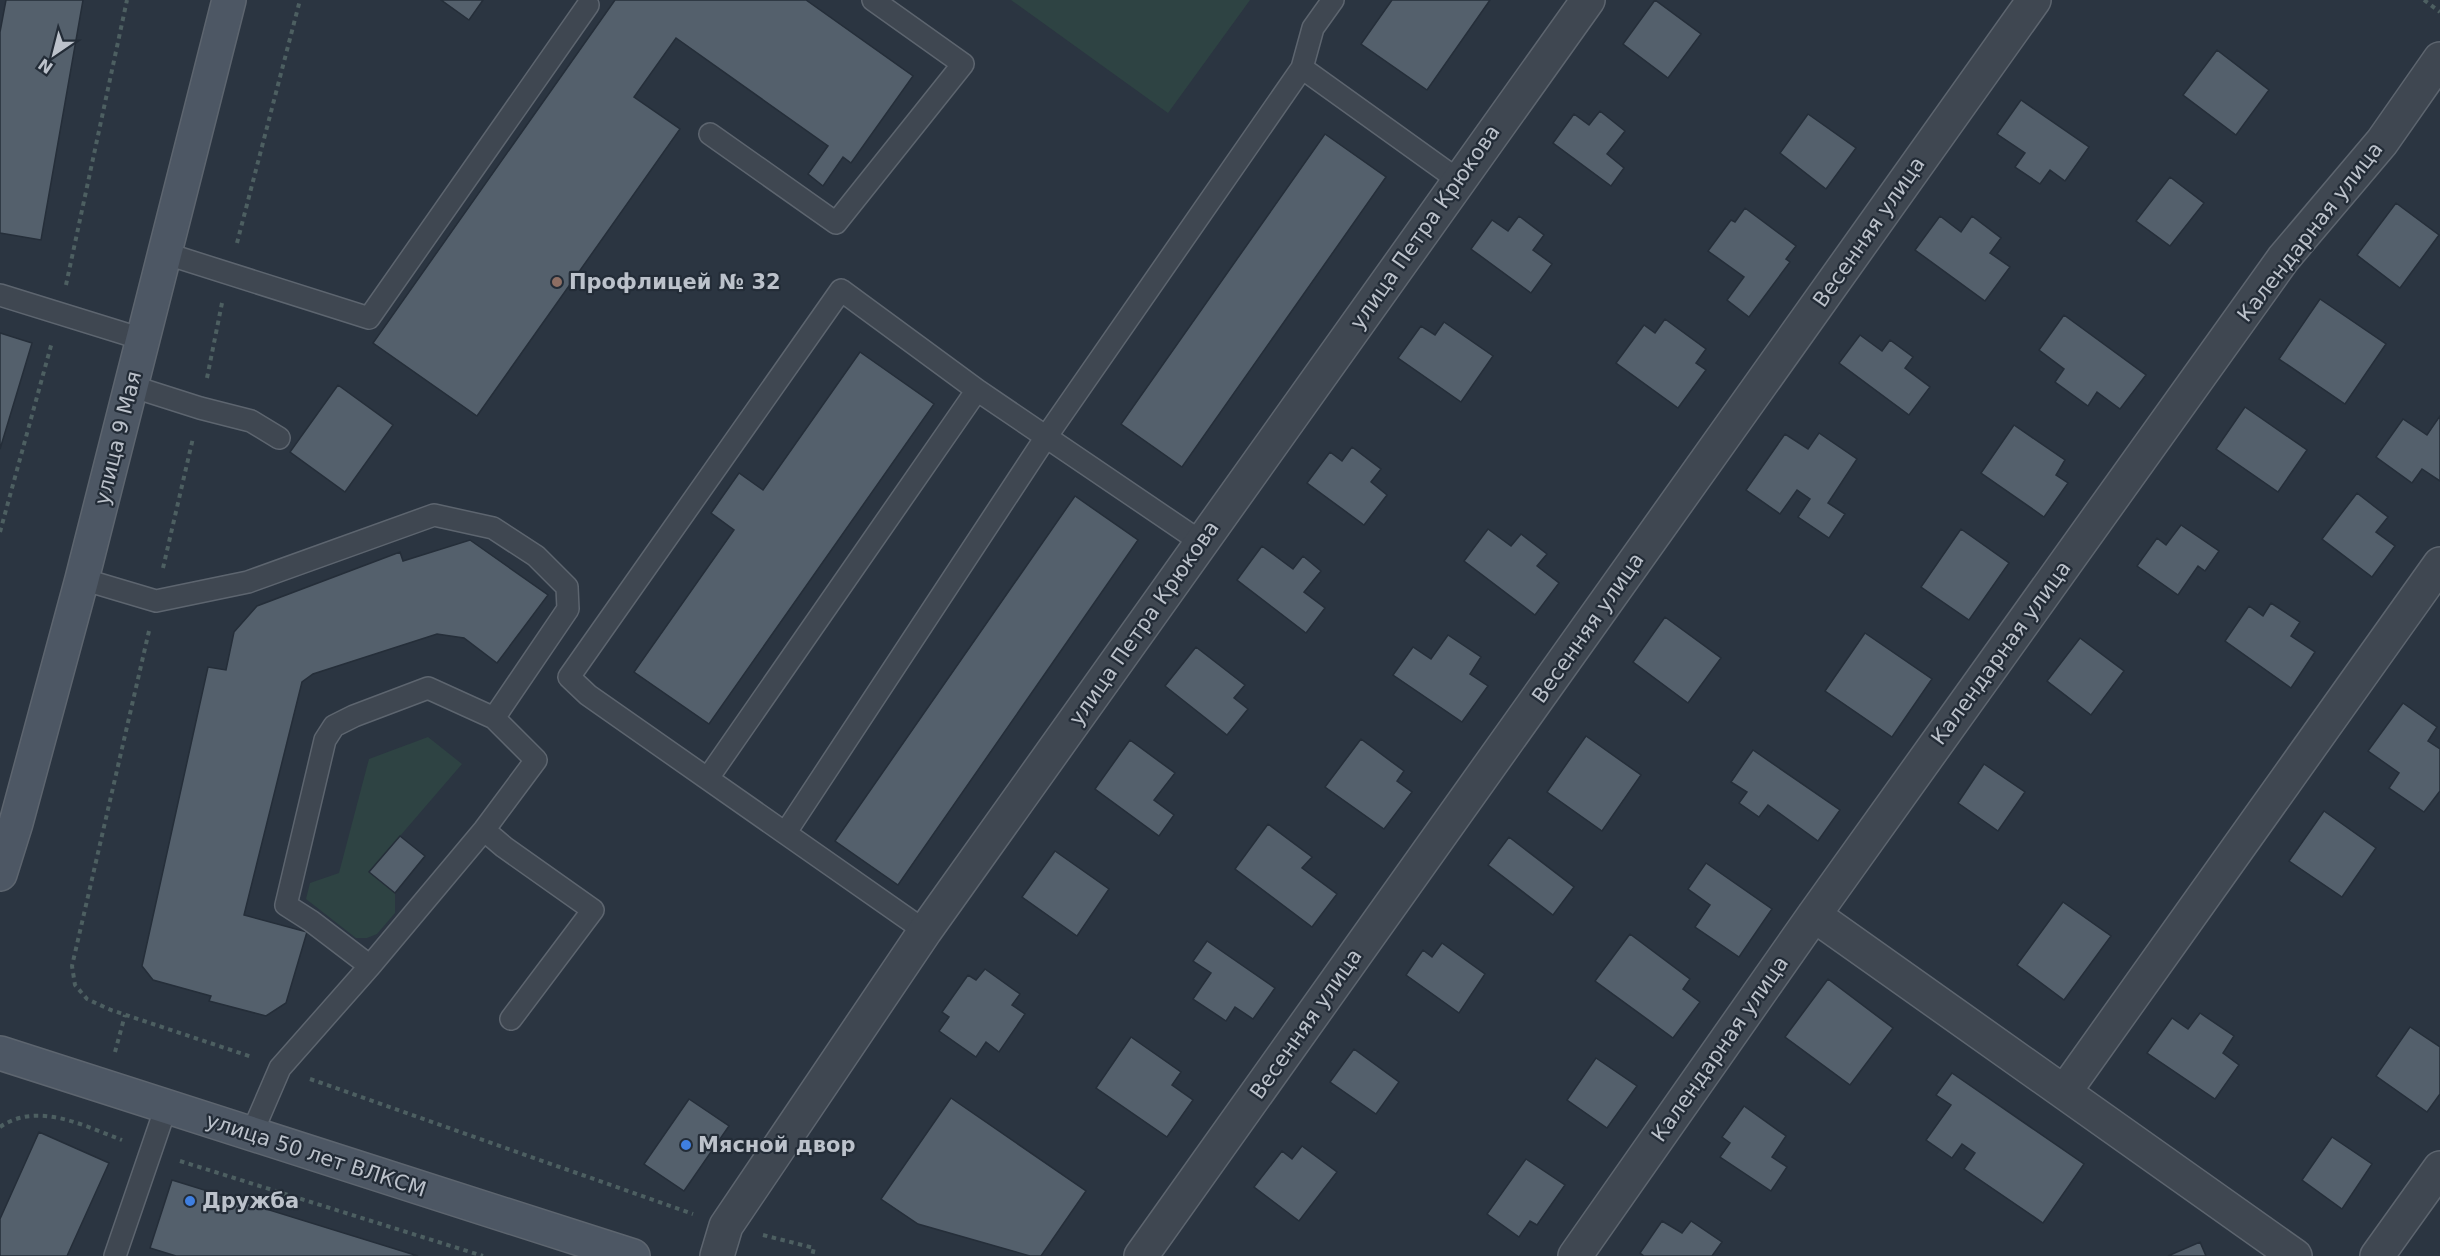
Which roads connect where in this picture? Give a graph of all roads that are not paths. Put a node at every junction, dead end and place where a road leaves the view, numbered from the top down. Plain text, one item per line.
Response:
1 (229, 0) edge
2 (873, 0) edge
3 (1333, 0) edge
4 (1588, 0) edge
5 (2034, 0) edge
6 (588, 5) dead end
7 (2440, 59) edge
8 (1302, 68) junction
9 (710, 134) dead end
10 (1458, 180) junction
11 (164, 253) junction
12 (0, 295) edge
13 (142, 339) junction
14 (131, 386) junction
15 (977, 390) junction
16 (1046, 437) junction
17 (279, 438) dead end
18 (1201, 542) junction
19 (2440, 564) edge
20 (82, 579) junction
21 (494, 718) junction
22 (708, 778) junction
23 (8, 820) edge
24 (484, 830) junction
25 (786, 832) junction
26 (0, 874) edge
27 (1814, 915) junction
28 (925, 931) junction
29 (370, 966) junction
30 (511, 1019) dead end
31 (0, 1053) edge
32 (2066, 1091) junction
33 (166, 1107) junction
34 (252, 1133) junction
35 (2440, 1168) edge
36 (722, 1241) edge
37 (115, 1256) edge
38 (633, 1256) edge
39 (1141, 1256) edge
40 (1575, 1256) edge
41 (2295, 1256) edge
42 (2377, 1256) edge

1 - 11 main road, улица 9 Мая
2 - 9 lane
3 - 8 lane
4 - 10 street, улица Петра Крюкова
5 - 39 street, Весенняя улица
6 - 11 lane
7 - 27 street, Календарная улица
8 - 10 lane
8 - 16 lane
10 - 18 street, улица Петра Крюкова
11 - 13 main road, улица 9 Мая
12 - 13 lane
13 - 14 main road, улица 9 Мая
14 - 17 lane
14 - 20 main road, улица 9 Мая
15 - 16 lane
15 - 22 lane
15 - 22 lane
16 - 18 lane
16 - 25 lane
18 - 28 street, улица Петра Крюкова
19 - 32 street
20 - 21 lane
20 - 23 main road, улица 9 Мая
21 - 24 lane
21 - 29 lane
22 - 25 lane
23 - 26 main road, улица 9 Мая
24 - 29 lane
24 - 30 lane
25 - 28 lane
27 - 32 street
27 - 40 street, Календарная улица
28 - 36 street, улица Петра Крюкова
29 - 34 lane
31 - 33 main road, улица 50 лет ВЛКСМ
32 - 41 street
33 - 34 main road, улица 50 лет ВЛКСМ
33 - 37 lane
34 - 38 main road, улица 50 лет ВЛКСМ
35 - 42 street

